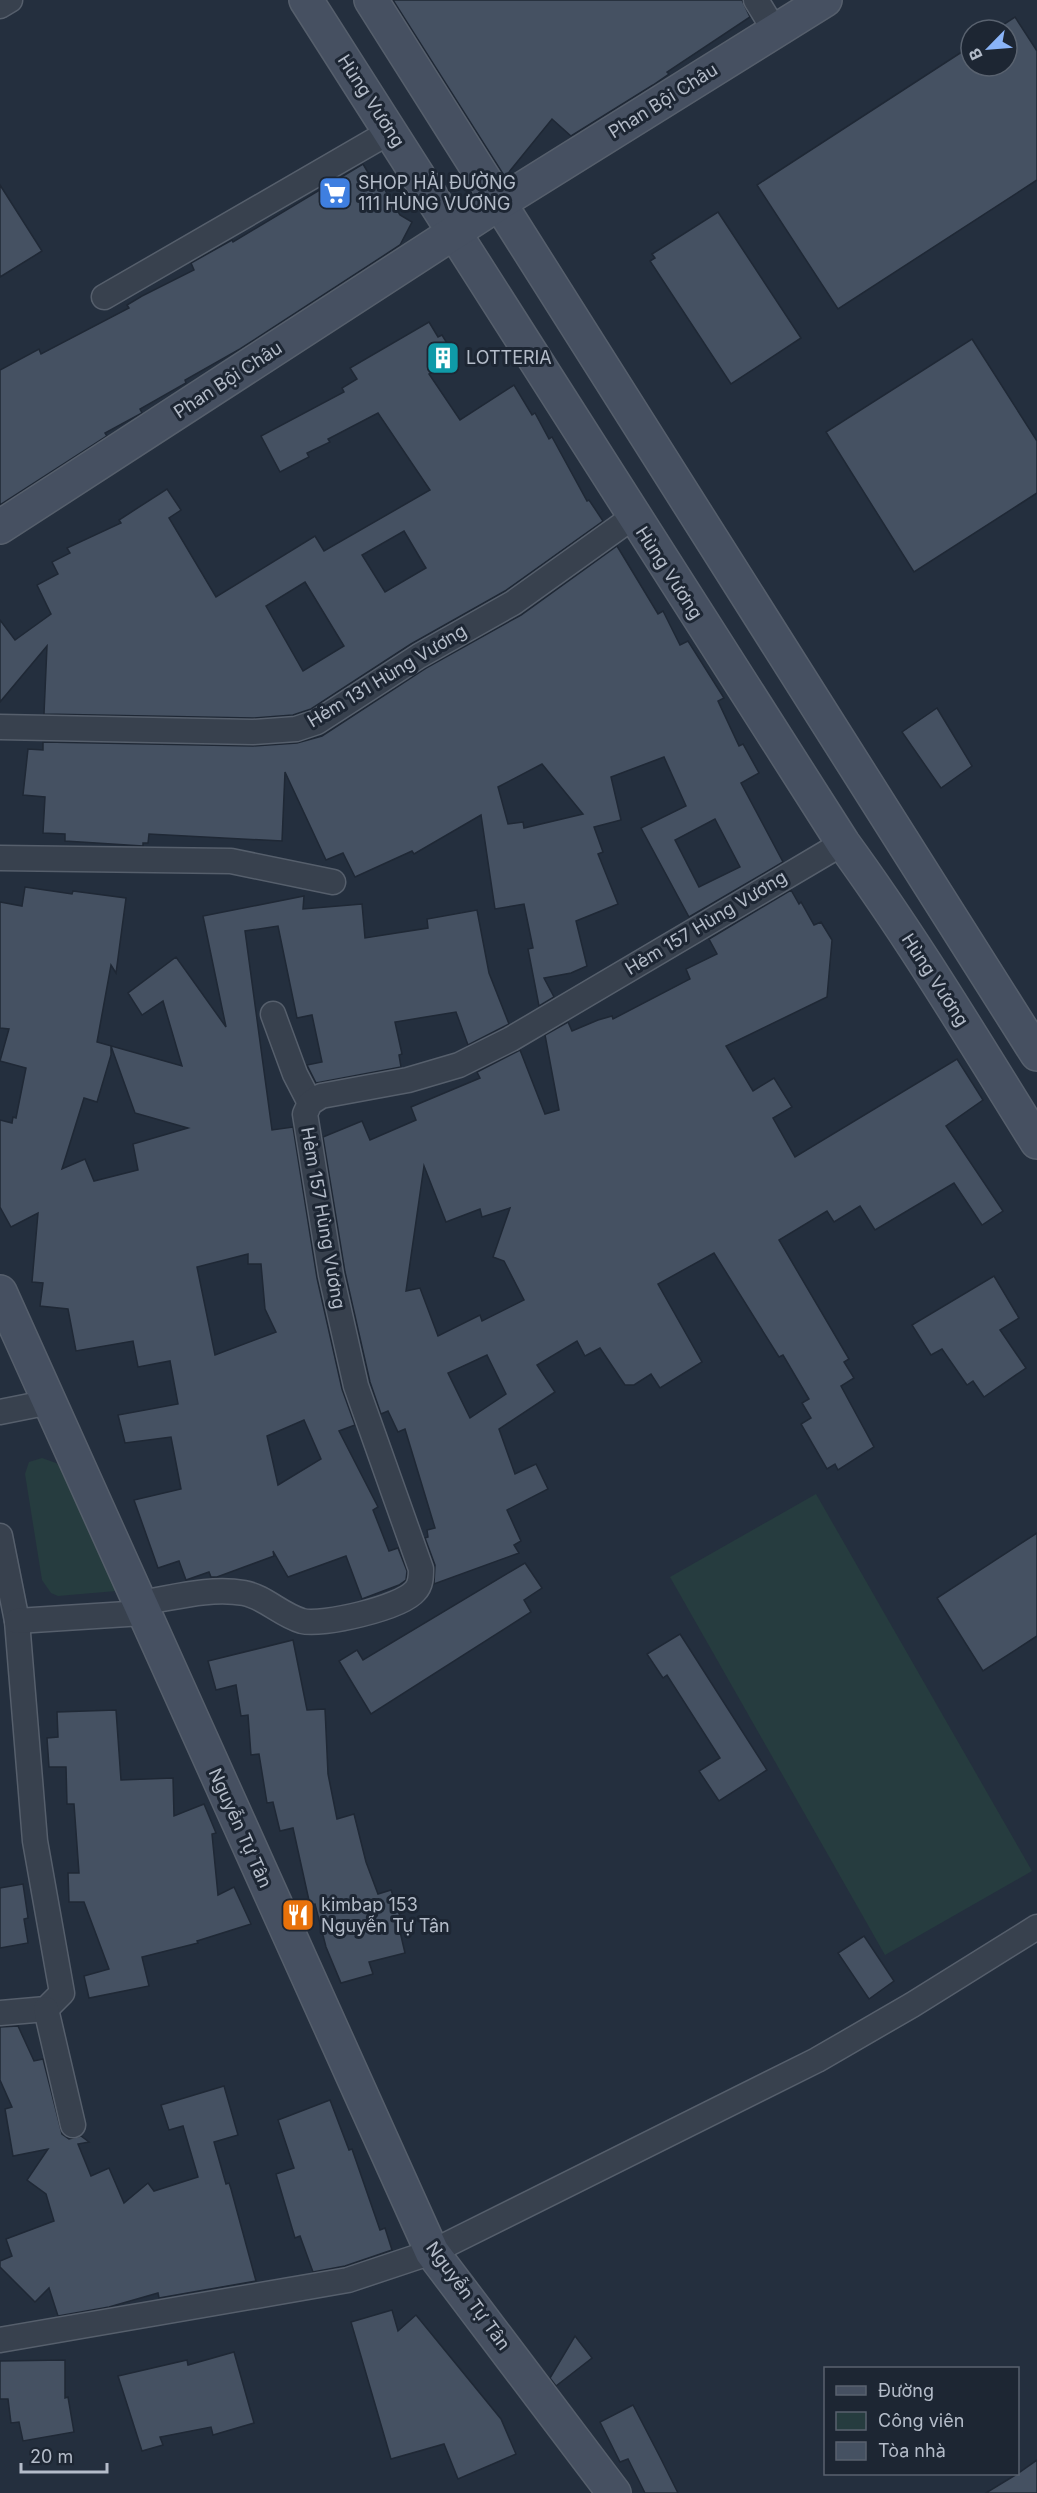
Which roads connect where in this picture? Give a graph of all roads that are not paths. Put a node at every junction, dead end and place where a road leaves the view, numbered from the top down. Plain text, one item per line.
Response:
1 (10, 0) edge
2 (306, 0) edge
3 (371, 0) edge
4 (756, 0) edge
5 (825, 0) edge
6 (0, 6) edge
7 (774, 31) junction
8 (391, 131) junction
9 (501, 202) junction
10 (456, 232) junction
11 (104, 297) dead end
12 (633, 517) junction
13 (0, 527) edge
14 (0, 727) edge
15 (843, 843) junction
16 (913, 857) junction
17 (0, 858) edge
18 (333, 882) dead end
19 (872, 882) junction
20 (273, 1014) dead end
21 (1037, 1054) edge
22 (310, 1103) junction
23 (1037, 1142) edge
24 (0, 1292) edge
25 (50, 1402) junction
26 (0, 1412) edge
27 (0, 1536) edge
28 (141, 1608) junction
29 (17, 1621) junction
30 (1037, 1928) edge
31 (46, 2009) junction
32 (0, 2013) edge
33 (74, 2126) dead end
34 (432, 2252) junction
35 (0, 2340) edge
36 (614, 2493) edge

1 - 6 street
2 - 8 main road, Hùng Vương
3 - 9 main road
4 - 7 street
5 - 7 main road, Phan Bội Châu
7 - 9 main road, Phan Bội Châu
8 - 10 main road, Hùng Vương
8 - 11 street
9 - 10 main road, Phan Bội Châu
9 - 16 main road
10 - 12 main road, Hùng Vương
10 - 13 main road, Phan Bội Châu
12 - 14 street, Hẻm 131 Hùng Vương
12 - 15 main road, Hùng Vương
15 - 19 main road, Hùng Vương
15 - 22 street, Hẻm 157 Hùng Vương
16 - 19 main road
16 - 21 main road
17 - 18 street
19 - 23 main road, Hùng Vương
20 - 22 street
22 - 28 street, Hẻm 157 Hùng Vương
24 - 25 main road, Nguyễn Tự Tân
25 - 26 street
25 - 28 main road, Nguyễn Tự Tân
27 - 29 street
28 - 29 street
28 - 34 main road, Nguyễn Tự Tân
29 - 31 street
30 - 34 street
31 - 32 street
31 - 33 street
34 - 35 street
34 - 36 main road, Nguyễn Tự Tân

